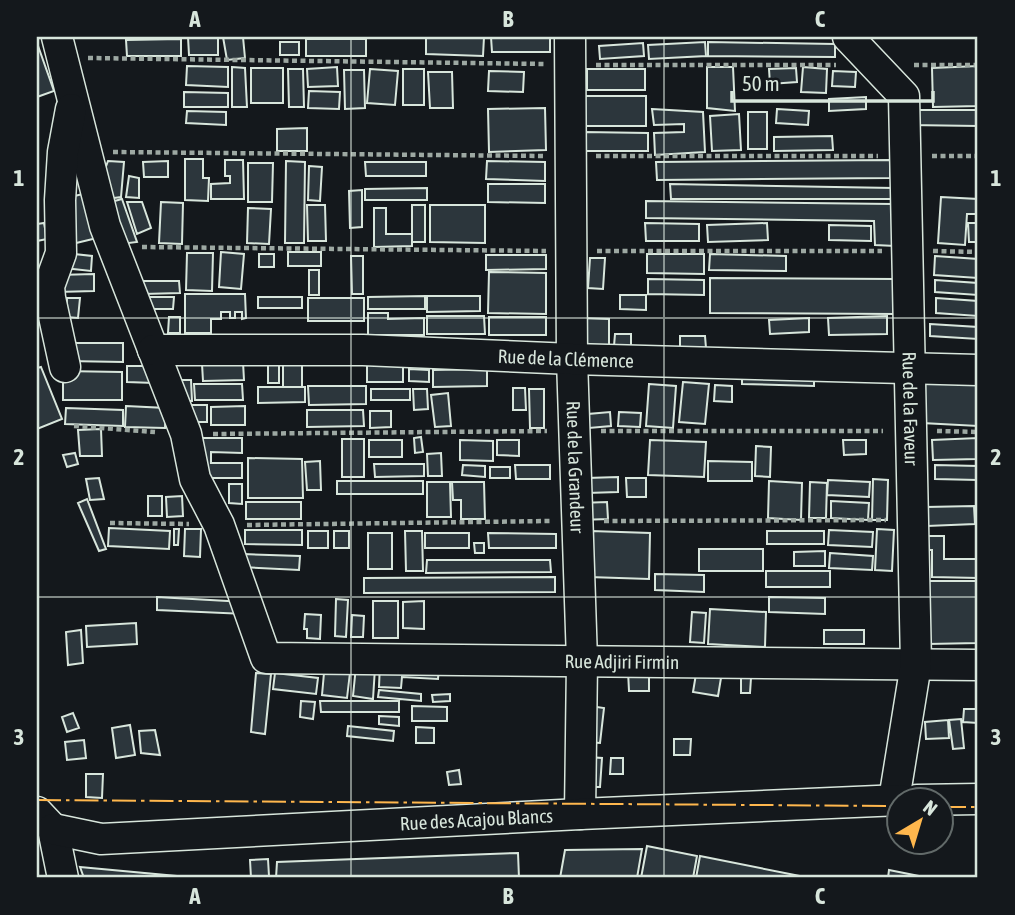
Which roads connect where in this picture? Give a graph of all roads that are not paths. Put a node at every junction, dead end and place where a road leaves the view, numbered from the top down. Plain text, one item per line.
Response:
1 (848, 37) edge
2 (60, 47) edge
3 (570, 51) edge
4 (73, 98) junction
5 (153, 350) junction
6 (572, 359) junction
7 (65, 367) dead end
8 (910, 369) junction
9 (978, 370) edge
10 (582, 661) junction
11 (916, 664) junction
12 (978, 665) edge
13 (904, 786) edge
14 (956, 799) edge
15 (978, 799) edge
16 (886, 801) edge
17 (580, 814) junction
18 (45, 820) edge
19 (63, 878) edge

1 - 8 street, Rue de la Faveur
2 - 4 street
3 - 6 street, Rue de la Grandeur
4 - 5 street
4 - 7 street
5 - 6 street, Rue de la Clémence
5 - 10 street, Rue Adjiri Firmin
6 - 8 street, Rue de la Clémence
6 - 10 street, Rue de la Grandeur
8 - 9 street, Rue de la Clémence
8 - 11 street, Rue de la Faveur
10 - 11 street, Rue Adjiri Firmin
10 - 17 street, Rue de la Grandeur
11 - 12 street, Rue Adjiri Firmin
11 - 13 street, Rue de la Faveur
14 - 15 street, Rue des Acajou Blancs
16 - 17 street, Rue des Acajou Blancs
17 - 18 street, Rue des Acajou Blancs
18 - 19 street

